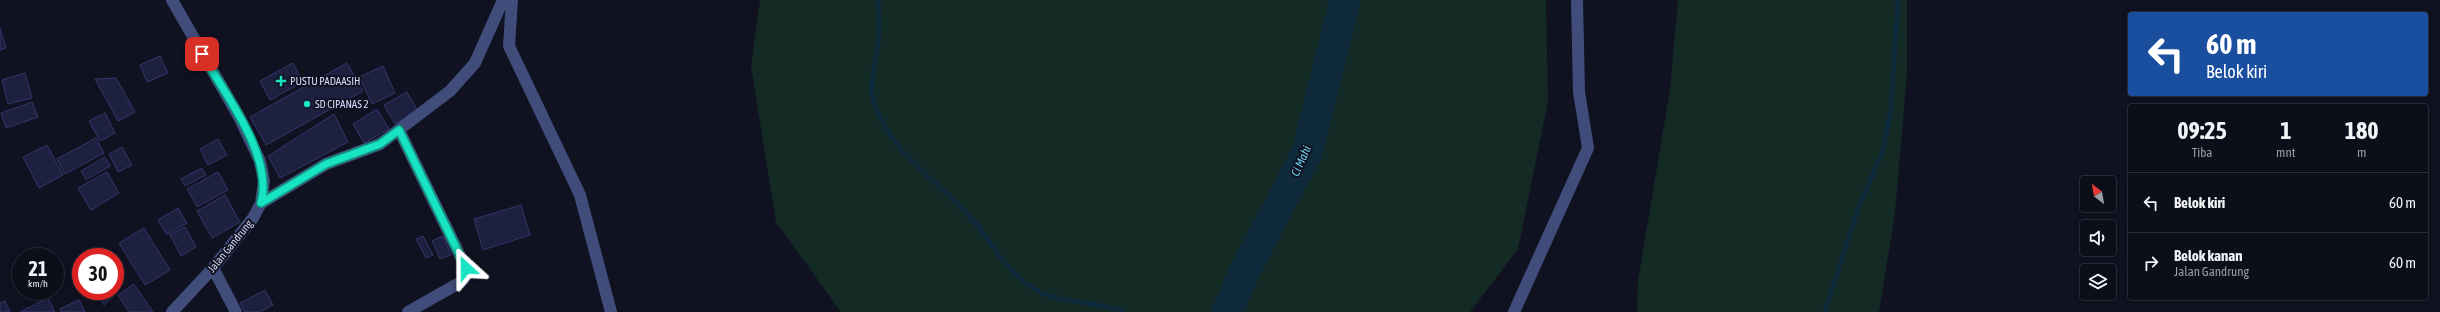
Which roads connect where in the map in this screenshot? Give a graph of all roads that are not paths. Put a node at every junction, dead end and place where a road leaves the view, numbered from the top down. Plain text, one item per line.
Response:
1 (172, 0) edge
2 (502, 0) edge
3 (512, 0) edge
4 (1578, 0) edge
5 (399, 130) junction
6 (261, 203) junction
7 (213, 268) junction
8 (172, 312) edge
9 (236, 312) edge
10 (408, 312) edge
11 (610, 312) edge
12 (1514, 312) edge

1 - 6 street, Jalan Gandrung
2 - 5 street
3 - 11 street
4 - 12 street
5 - 6 street
5 - 10 street
6 - 7 street, Jalan Gandrung
7 - 8 street, Jalan Gandrung
7 - 9 street

